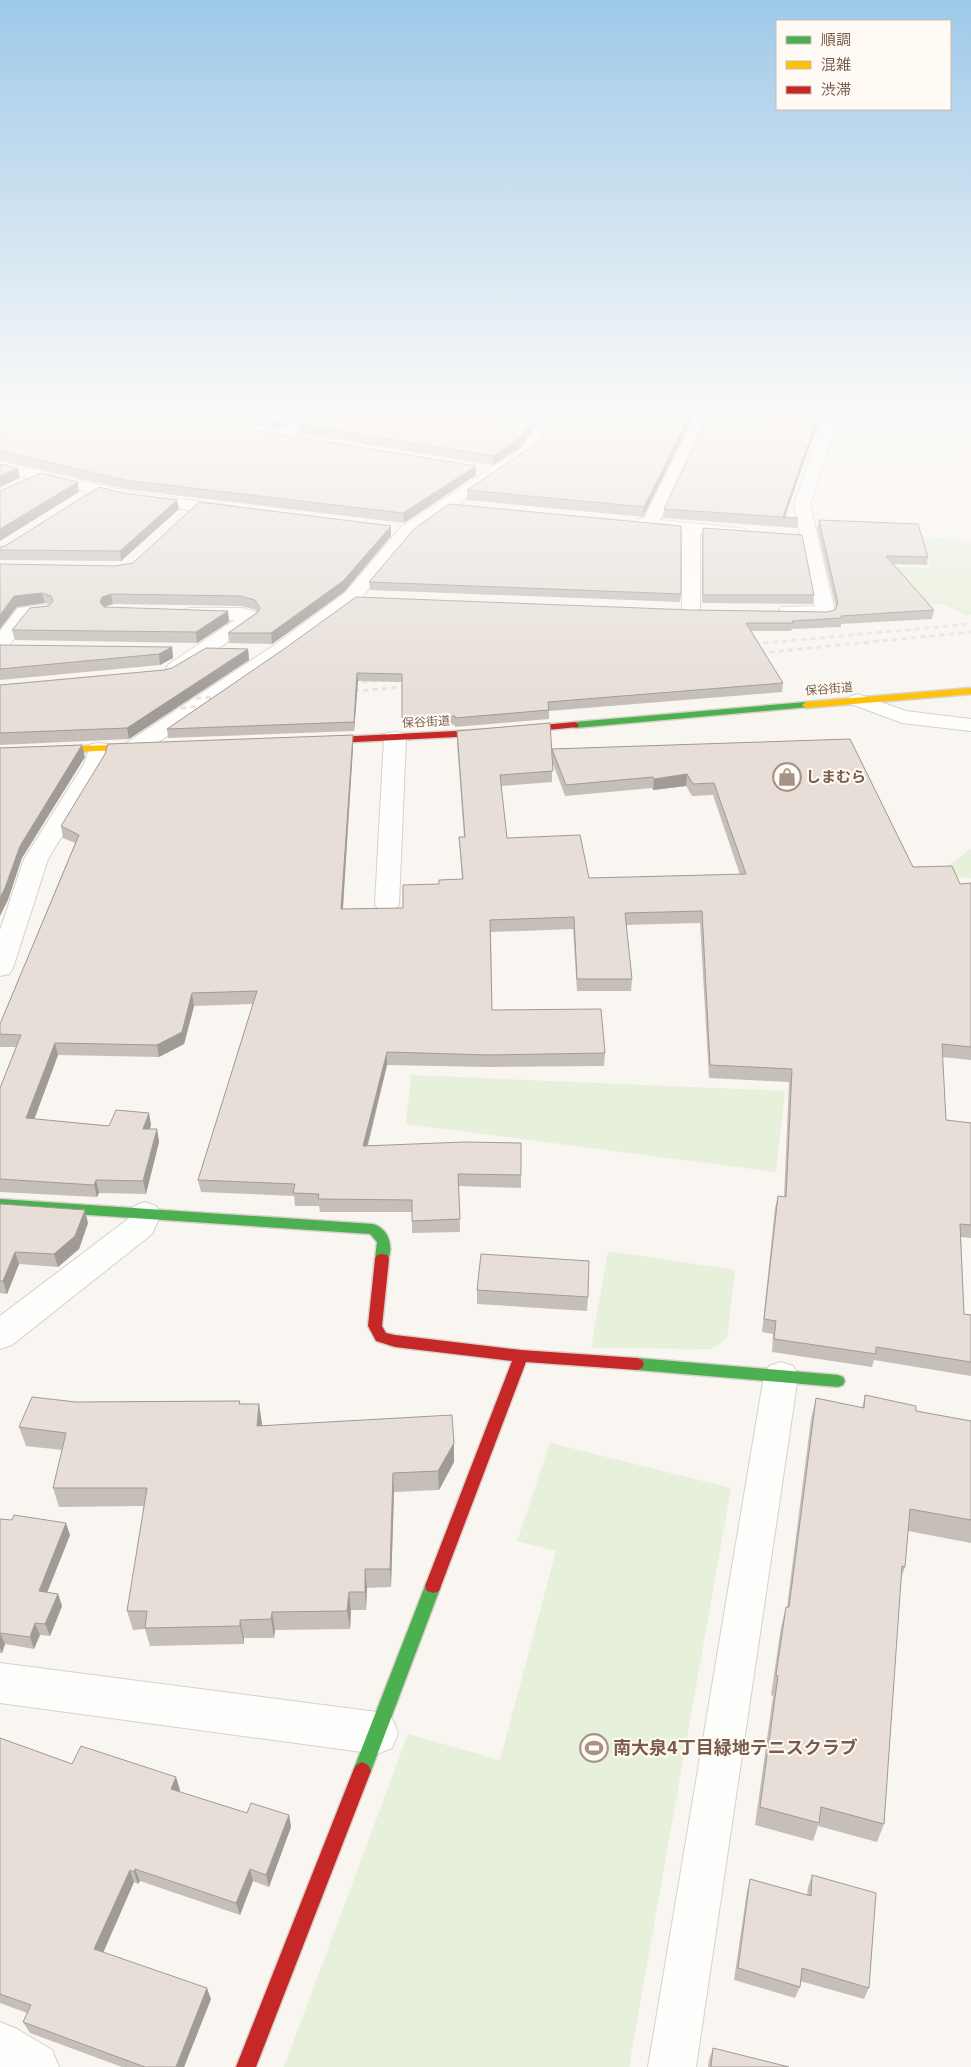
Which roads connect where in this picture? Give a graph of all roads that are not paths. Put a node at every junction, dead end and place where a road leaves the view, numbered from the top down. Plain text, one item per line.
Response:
1 (194, 507) edge
2 (206, 507) edge
3 (443, 507) edge
4 (658, 507) edge
5 (802, 507) edge
6 (246, 513) edge
7 (182, 518) edge
8 (630, 522) edge
9 (650, 524) junction
10 (691, 528) junction
11 (389, 529) edge
12 (407, 531) junction
13 (756, 534) edge
14 (671, 610) edge
15 (691, 610) junction
16 (710, 610) edge
17 (44, 611) edge
18 (768, 611) edge
19 (172, 613) edge
20 (0, 644) edge
21 (163, 651) edge
22 (202, 652) junction
23 (278, 652) junction
24 (158, 674) edge
25 (971, 691) edge
26 (858, 700) junction
27 (971, 725) edge
28 (395, 738) junction
29 (300, 741) edge
30 (146, 747) joint
31 (99, 749) junction
32 (0, 752) edge
33 (387, 904) dead end
34 (0, 968) edge
35 (0, 1204) edge
36 (145, 1214) junction
37 (0, 1335) edge
38 (521, 1356) junction
39 (781, 1376) junction
40 (838, 1381) dead end
41 (0, 1683) edge
42 (377, 1733) junction
43 (0, 2046) edge
44 (35, 2067) edge
45 (246, 2067) edge
46 (672, 2067) edge

1 - 7 street
2 - 6 street
3 - 12 street
4 - 9 street
5 - 18 street
8 - 9 street
9 - 10 street
10 - 13 street
10 - 15 street
11 - 12 street
12 - 23 street
14 - 15 street
15 - 16 street
17 - 20 street
19 - 22 street
21 - 22 street
22 - 23 street
22 - 24 street
23 - 30 street
25 - 26 street, 保谷街道
26 - 27 street
26 - 28 street, 保谷街道
28 - 29 street, 保谷街道
28 - 33 street
30 - 31 street
31 - 32 street
31 - 34 street
35 - 36 street
36 - 37 street
36 - 38 street
38 - 39 street
38 - 42 street
39 - 40 street
39 - 46 street
41 - 42 street
42 - 45 street
43 - 44 street

